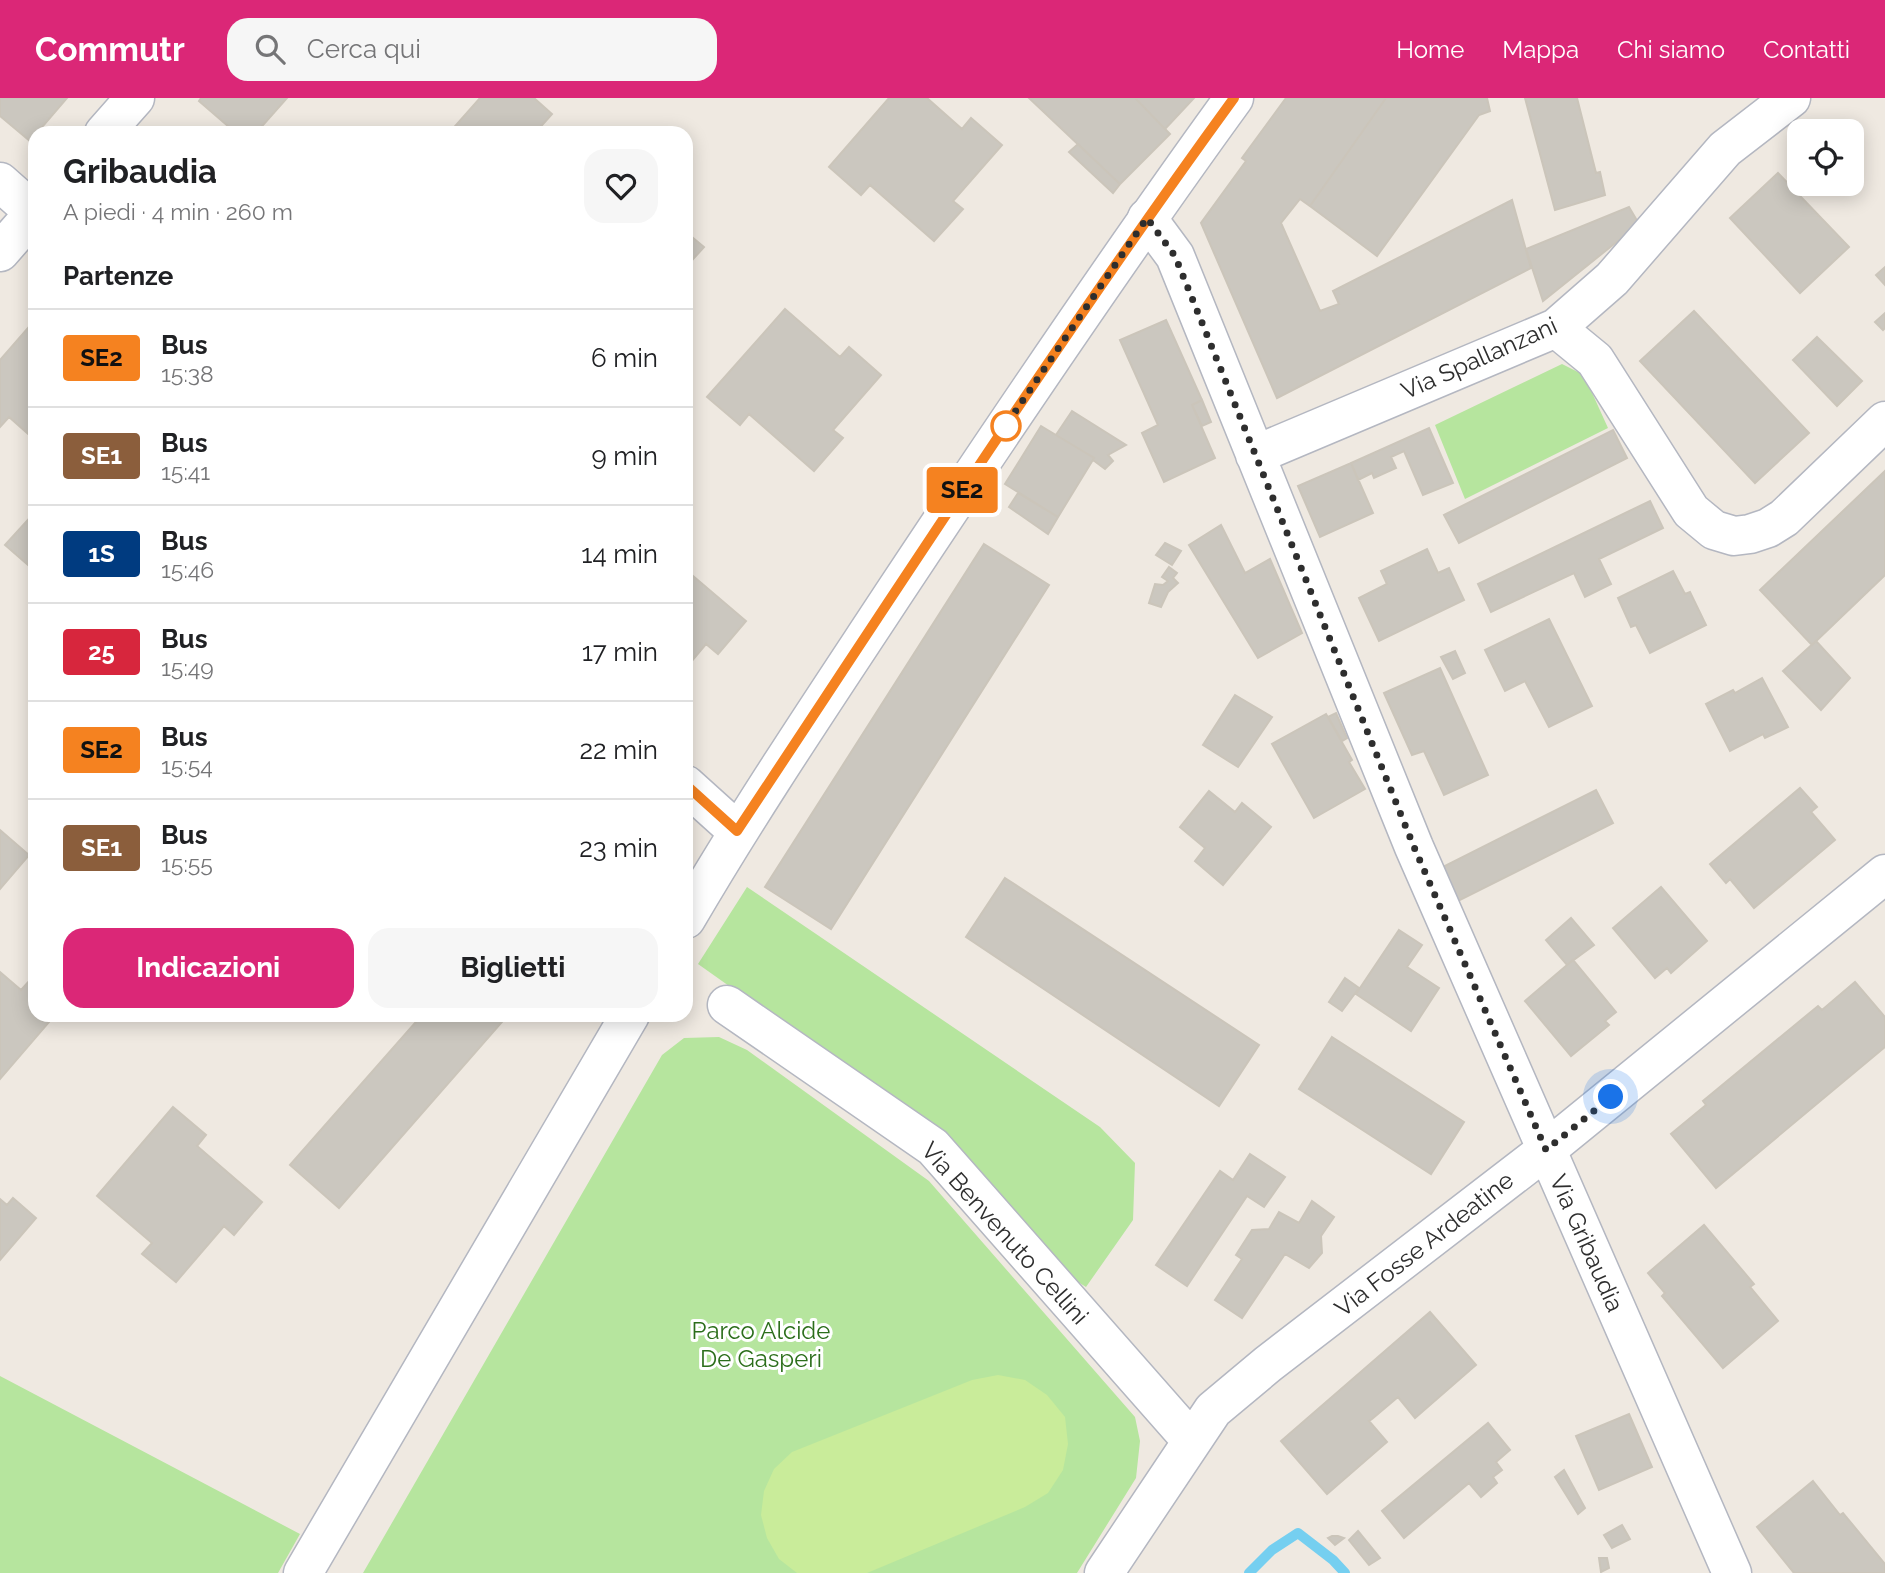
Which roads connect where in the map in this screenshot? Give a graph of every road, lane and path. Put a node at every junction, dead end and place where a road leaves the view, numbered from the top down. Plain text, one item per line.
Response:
1 (135, 98) edge
2 (1234, 98) edge
3 (1791, 98) edge
4 (110, 126) edge
5 (0, 182) edge
6 (28, 206) edge
7 (1147, 218) junction
8 (28, 220) edge
9 (0, 252) edge
10 (1556, 328) junction
11 (1885, 421) edge
12 (1255, 456) junction
13 (693, 791) edge
14 (737, 831) junction
15 (1880, 889) edge
16 (693, 907) edge
17 (727, 1005) dead end
18 (626, 1022) edge
19 (1546, 1150) junction
20 (1191, 1440) junction
21 (303, 1573) edge
22 (1104, 1573) edge
23 (1732, 1573) edge

1 - 4 street
2 - 7 street
3 - 10 street, Via Spallanzani
5 - 6 street
7 - 12 street, Via Gribaudia
7 - 14 street
8 - 9 street
10 - 11 street
10 - 12 street, Via Spallanzani
12 - 19 street, Via Gribaudia
13 - 14 street
14 - 16 street
15 - 19 street, Via Fosse Ardeatine
17 - 20 street, Via Benvenuto Cellini
18 - 21 street
19 - 20 street, Via Fosse Ardeatine
19 - 23 street, Via Gribaudia
20 - 22 street, Via Fosse Ardeatine

